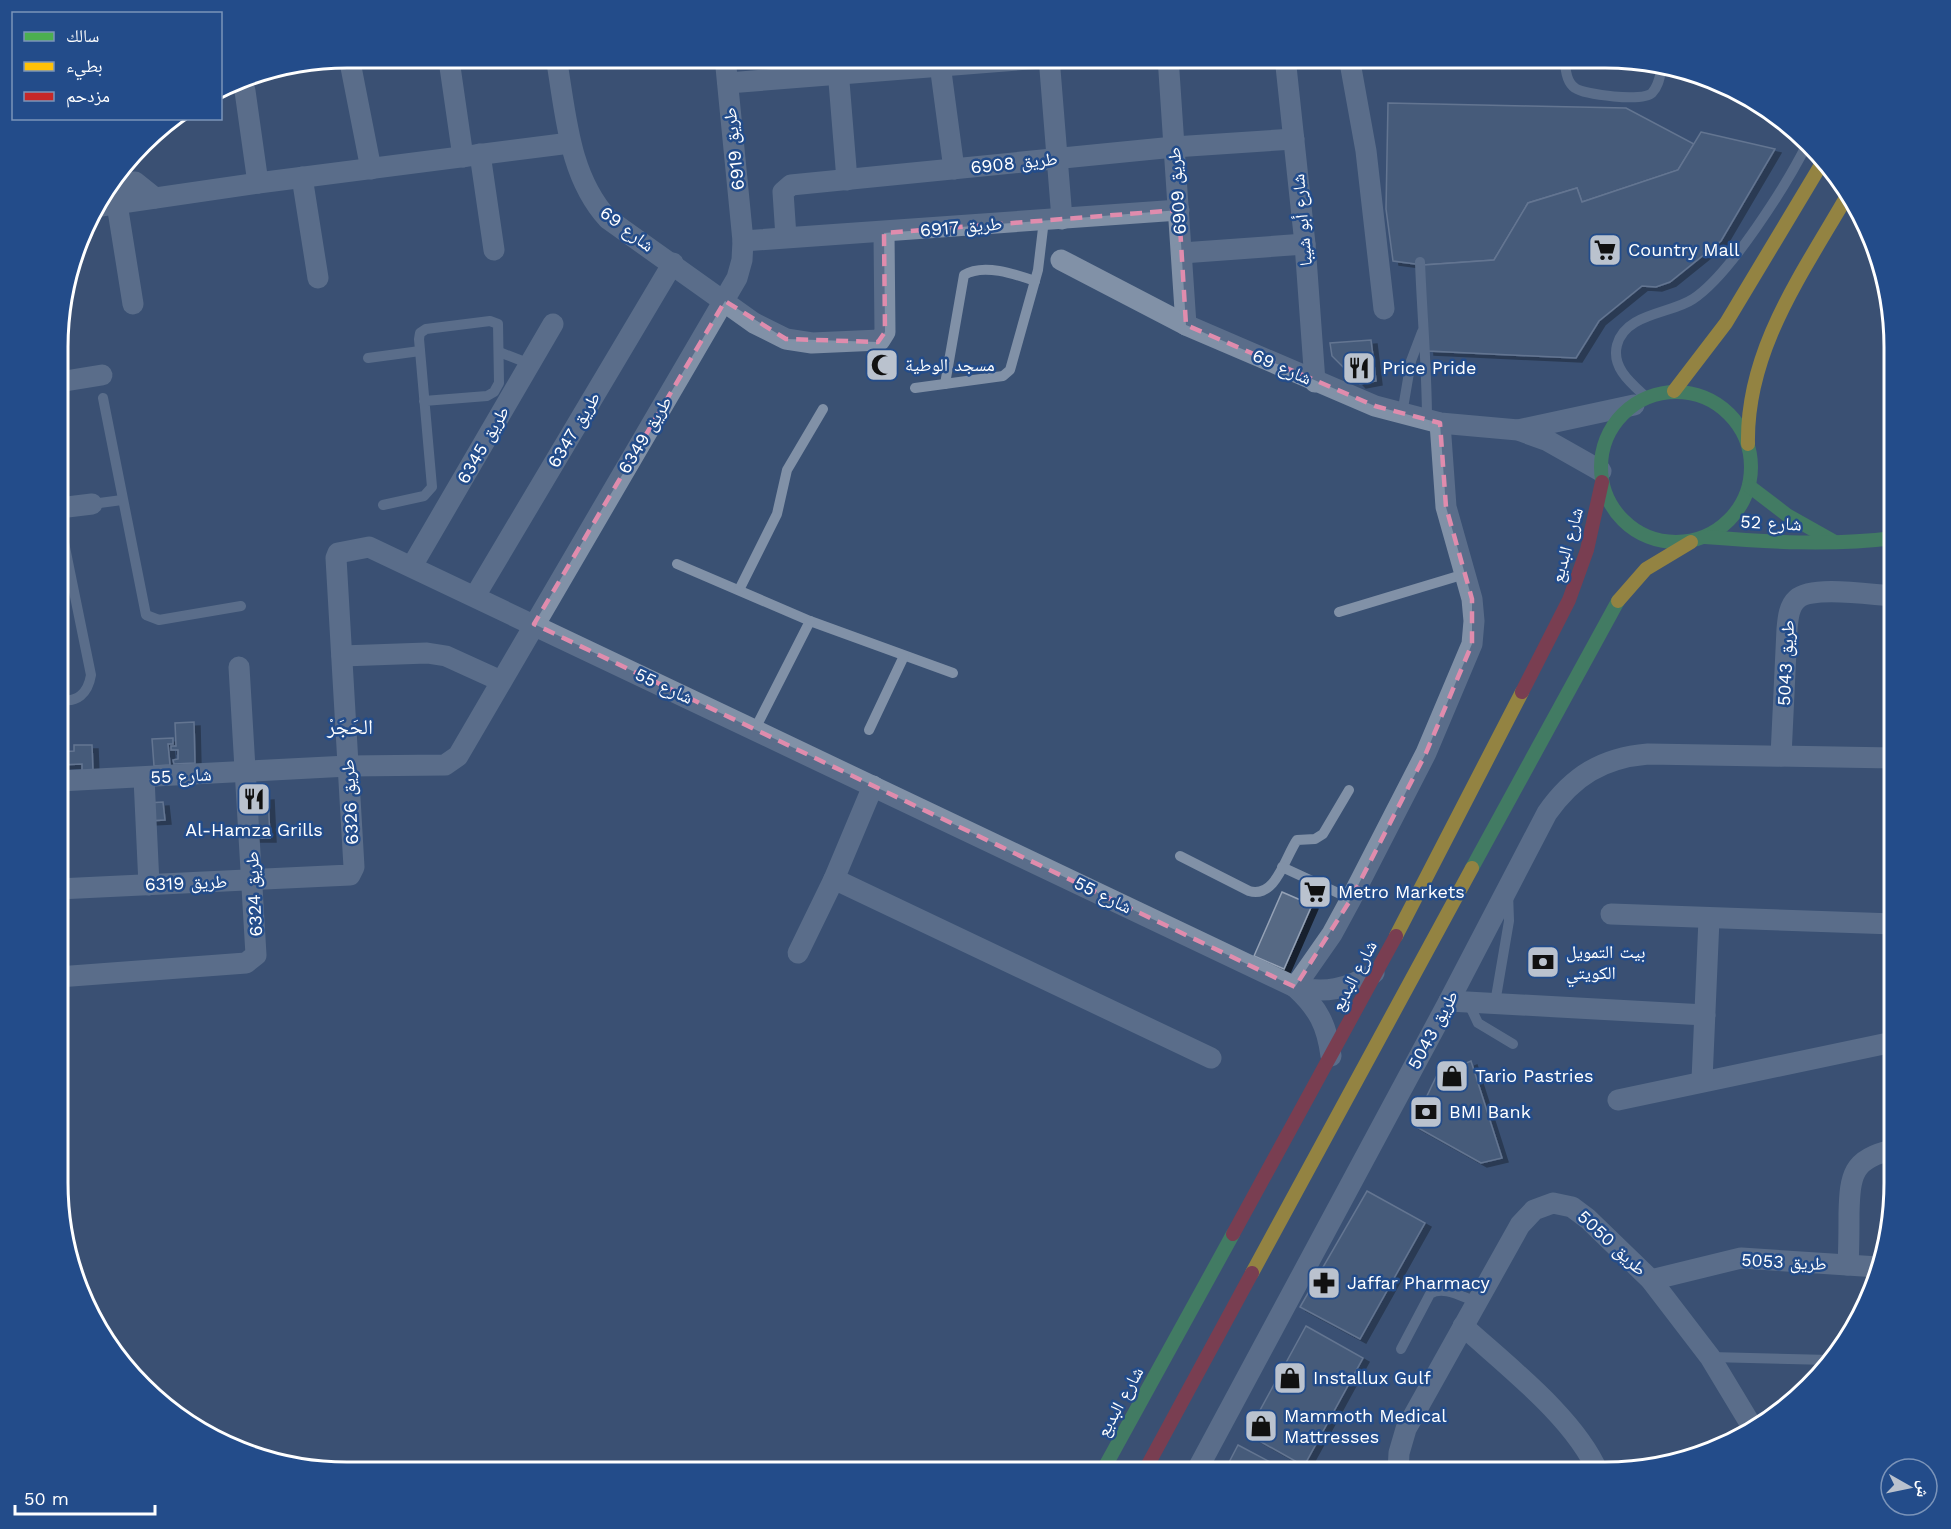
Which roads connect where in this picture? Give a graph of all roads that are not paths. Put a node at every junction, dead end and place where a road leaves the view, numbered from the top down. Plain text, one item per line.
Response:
1 (352, 68) edge
2 (451, 68) edge
3 (558, 68) edge
4 (726, 68) edge
5 (819, 68) edge
6 (837, 68) edge
7 (941, 68) edge
8 (1050, 68) edge
9 (1169, 68) edge
10 (1286, 68) edge
11 (1351, 68) edge
12 (1567, 68) edge
13 (1661, 73) edge
14 (728, 83) junction
15 (245, 91) dead end
16 (1294, 139) junction
17 (570, 143) junction
18 (1174, 147) junction
19 (1804, 151) edge
20 (472, 155) junction
21 (1058, 159) junction
22 (1819, 168) edge
23 (371, 169) junction
24 (954, 169) junction
25 (302, 177) junction
26 (848, 180) junction
27 (258, 183) junction
28 (113, 194) edge
29 (1843, 202) edge
30 (1179, 210) junction
31 (1053, 219) junction
32 (884, 233) junction
33 (786, 237) junction
34 (743, 241) junction
35 (1305, 244) junction
36 (494, 250) dead end
37 (1182, 253) junction
38 (1061, 260) dead end
39 (1420, 262) dead end
40 (673, 263) junction
41 (318, 278) dead end
42 (1035, 281) junction
43 (725, 301) junction
44 (133, 304) dead end
45 (1384, 309) dead end
46 (553, 324) dead end
47 (1186, 325) junction
48 (1422, 332) junction
49 (420, 351) junction
50 (499, 352) junction
51 (368, 358) dead end
52 (530, 364) junction
53 (102, 375) dead end
54 (68, 381) edge
55 (1315, 382) junction
56 (945, 384) junction
57 (915, 388) dead end
58 (1674, 391) junction
59 (103, 398) dead end
60 (424, 401) junction
61 (1640, 402) junction
62 (823, 409) dead end
63 (1402, 414) junction
64 (1434, 422) junction
65 (1518, 430) junction
66 (1748, 444) junction
67 (1602, 477) junction
68 (1749, 486) junction
69 (122, 500) junction
70 (92, 504) joint
71 (382, 505) dead end
72 (68, 507) edge
73 (1705, 537) junction
74 (1884, 539) edge
75 (1691, 542) junction
76 (1835, 542) junction
77 (68, 562) edge
78 (677, 564) dead end
79 (412, 566) junction
80 (1465, 574) junction
81 (739, 590) junction
82 (1884, 595) edge
83 (475, 596) junction
84 (241, 606) dead end
85 (1339, 612) dead end
86 (810, 621) junction
87 (534, 624) junction
88 (342, 656) junction
89 (904, 656) junction
90 (239, 667) dead end
91 (953, 673) dead end
92 (501, 681) junction
93 (68, 699) edge
94 (755, 729) junction
95 (869, 730) dead end
96 (1782, 756) junction
97 (1884, 758) edge
98 (348, 766) junction
99 (246, 772) junction
100 (144, 778) junction
101 (68, 781) edge
102 (873, 786) junction
103 (1349, 790) dead end
104 (1180, 856) dead end
105 (1282, 867) junction
106 (350, 875) joint
107 (834, 879) junction
108 (253, 881) junction
109 (149, 885) junction
110 (1507, 888) junction
111 (68, 889) edge
112 (1351, 899) junction
113 (1611, 914) dead end
114 (1709, 919) junction
115 (1884, 924) edge
116 (798, 952) dead end
117 (1377, 972) junction
118 (68, 976) edge
119 (1295, 987) junction
120 (1459, 1002) junction
121 (1495, 1003) junction
122 (1705, 1015) junction
123 (1513, 1044) dead end
124 (1884, 1044) edge
125 (1331, 1056) junction
126 (1210, 1058) dead end
127 (1702, 1080) junction
128 (1618, 1100) dead end
129 (1884, 1152) edge
130 (1848, 1265) junction
131 (1871, 1267) edge
132 (1651, 1280) junction
133 (1477, 1302) junction
134 (1463, 1326) junction
135 (1401, 1349) dead end
136 (1710, 1358) junction
137 (1820, 1360) edge
138 (1748, 1422) edge
139 (1108, 1462) edge
140 (1149, 1462) edge
141 (1202, 1462) edge
142 (1399, 1462) edge
143 (1593, 1462) edge

1 - 23 street
2 - 20 street
3 - 17 street, شارع 69
4 - 14 street, طريق 6919
5 - 14 street
6 - 26 street
7 - 24 street
8 - 21 street
9 - 18 street, طريق 6909
10 - 16 street, شارع أبو شيبا
11 - 45 street
12 - 13 lane
14 - 34 street, طريق 6919
15 - 27 street
16 - 18 street, طريق 6908
16 - 35 street, شارع أبو شيبا
17 - 20 street
17 - 40 street, شارع 69
18 - 21 street, طريق 6908
18 - 30 street, طريق 6909
19 - 61 lane
20 - 23 street
20 - 36 street
21 - 24 street, طريق 6908
21 - 31 street
22 - 58 main road
23 - 25 street
24 - 26 street, طريق 6908
25 - 27 street
25 - 41 street
26 - 33 street, طريق 6908
27 - 28 street
28 - 44 street
29 - 66 main road
30 - 31 street, طريق 6917
30 - 37 street, طريق 6909
31 - 32 street, طريق 6917
31 - 42 lane
32 - 33 street, طريق 6917
32 - 43 street, شارع 69
33 - 34 street, طريق 6917
34 - 43 street, طريق 6349
35 - 37 street
35 - 55 street, شارع أبو شيبا
37 - 47 street, طريق 6909
38 - 47 street, شارع 69
39 - 48 lane
40 - 43 street, شارع 69
40 - 83 street, طريق 6347
42 - 56 lane
42 - 56 lane
43 - 87 street, طريق 6349
46 - 52 street, طريق 6345
47 - 55 street, شارع 69
48 - 63 lane
48 - 64 lane
49 - 50 lane
49 - 51 lane
49 - 60 lane
50 - 52 lane
50 - 60 lane
52 - 79 street, طريق 6345
53 - 54 street
55 - 63 street, شارع 69
56 - 57 lane
58 - 61 main road
58 - 66 main road
59 - 69 lane
60 - 71 lane
61 - 65 street, شارع 69
61 - 67 main road
62 - 81 lane
63 - 64 street, شارع 69
64 - 65 street, شارع 69
64 - 80 street
65 - 67 street, شارع 69
66 - 68 main road
67 - 75 main road
67 - 117 main road, شارع البديع
68 - 73 main road
68 - 76 main road, شارع 52
69 - 70 lane
69 - 84 lane
70 - 72 street
73 - 75 main road
73 - 76 main road, شارع 52
74 - 76 main road, شارع 52
75 - 140 main road
77 - 93 lane
78 - 81 lane
79 - 83 street
79 - 88 street, طريق 6326
80 - 85 lane
80 - 112 street
81 - 86 lane
82 - 96 street, طريق 5043
83 - 87 street
86 - 89 lane
86 - 94 lane
87 - 92 street, شارع 55
87 - 94 street, شارع 55
88 - 92 street
88 - 98 street, طريق 6326
89 - 91 lane
89 - 95 lane
90 - 99 street, طريق 6324
92 - 98 street, شارع 55
94 - 102 street, شارع 55
96 - 97 street, طريق 5043
96 - 110 street, طريق 5043
98 - 99 street, شارع 55
98 - 106 street, طريق 6326
99 - 100 street, شارع 55
99 - 108 street, طريق 6324
100 - 101 street, شارع 55
100 - 109 street
102 - 107 street
102 - 119 street, شارع 55
103 - 105 lane
104 - 105 lane
105 - 112 lane
106 - 108 street, طريق 6319
107 - 116 street
107 - 126 street
108 - 109 street, طريق 6319
108 - 118 street, طريق 6324
109 - 111 street, طريق 6319
110 - 120 street, طريق 5043
110 - 121 lane
112 - 119 street
113 - 114 street
114 - 115 street
114 - 122 street
117 - 119 street, شارع 55
117 - 125 main road, شارع البديع
119 - 125 street, شارع 55
120 - 121 street
120 - 123 lane
120 - 141 street, طريق 5043
121 - 122 street
122 - 127 street
124 - 127 street
125 - 139 main road, شارع البديع
127 - 128 street
129 - 130 street, طريق 5053
130 - 131 street, طريق 5053
130 - 132 street, طريق 5053
132 - 133 street, طريق 5050
132 - 136 street, طريق 5050
133 - 134 street, طريق 5050
133 - 135 lane
134 - 142 street, طريق 5050
134 - 143 street
136 - 137 lane
136 - 138 street, طريق 5050

